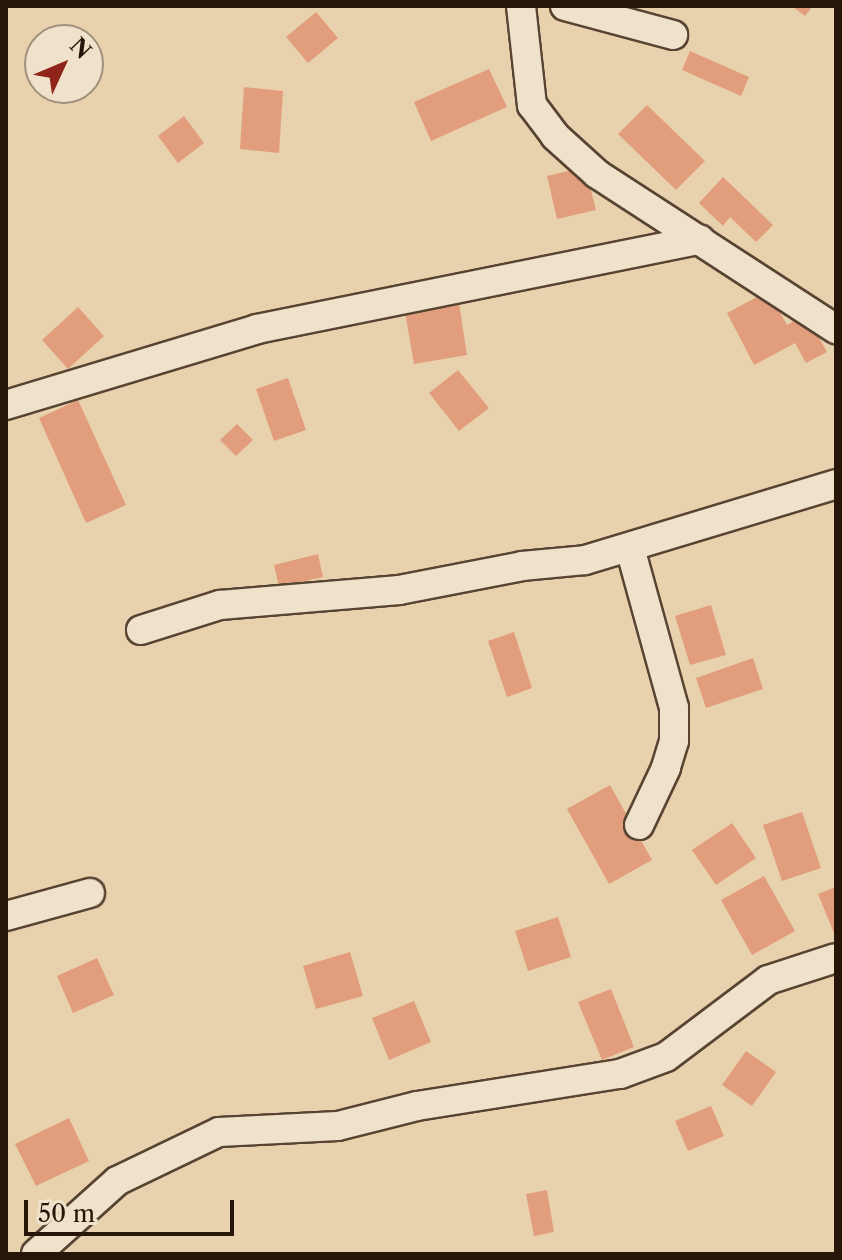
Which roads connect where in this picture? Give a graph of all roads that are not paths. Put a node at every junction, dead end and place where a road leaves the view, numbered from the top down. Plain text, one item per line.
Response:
1 (521, 6) edge
2 (565, 6) edge
3 (673, 35) dead end
4 (700, 240) junction
5 (836, 329) edge
6 (6, 405) edge
7 (836, 484) edge
8 (630, 548) junction
9 (141, 630) dead end
10 (639, 825) dead end
11 (90, 893) dead end
12 (6, 916) edge
13 (836, 958) edge
14 (36, 1254) edge

1 - 4 street
2 - 3 street
4 - 5 street
4 - 6 street
7 - 8 street
8 - 9 street
8 - 10 street
11 - 12 street
13 - 14 street

